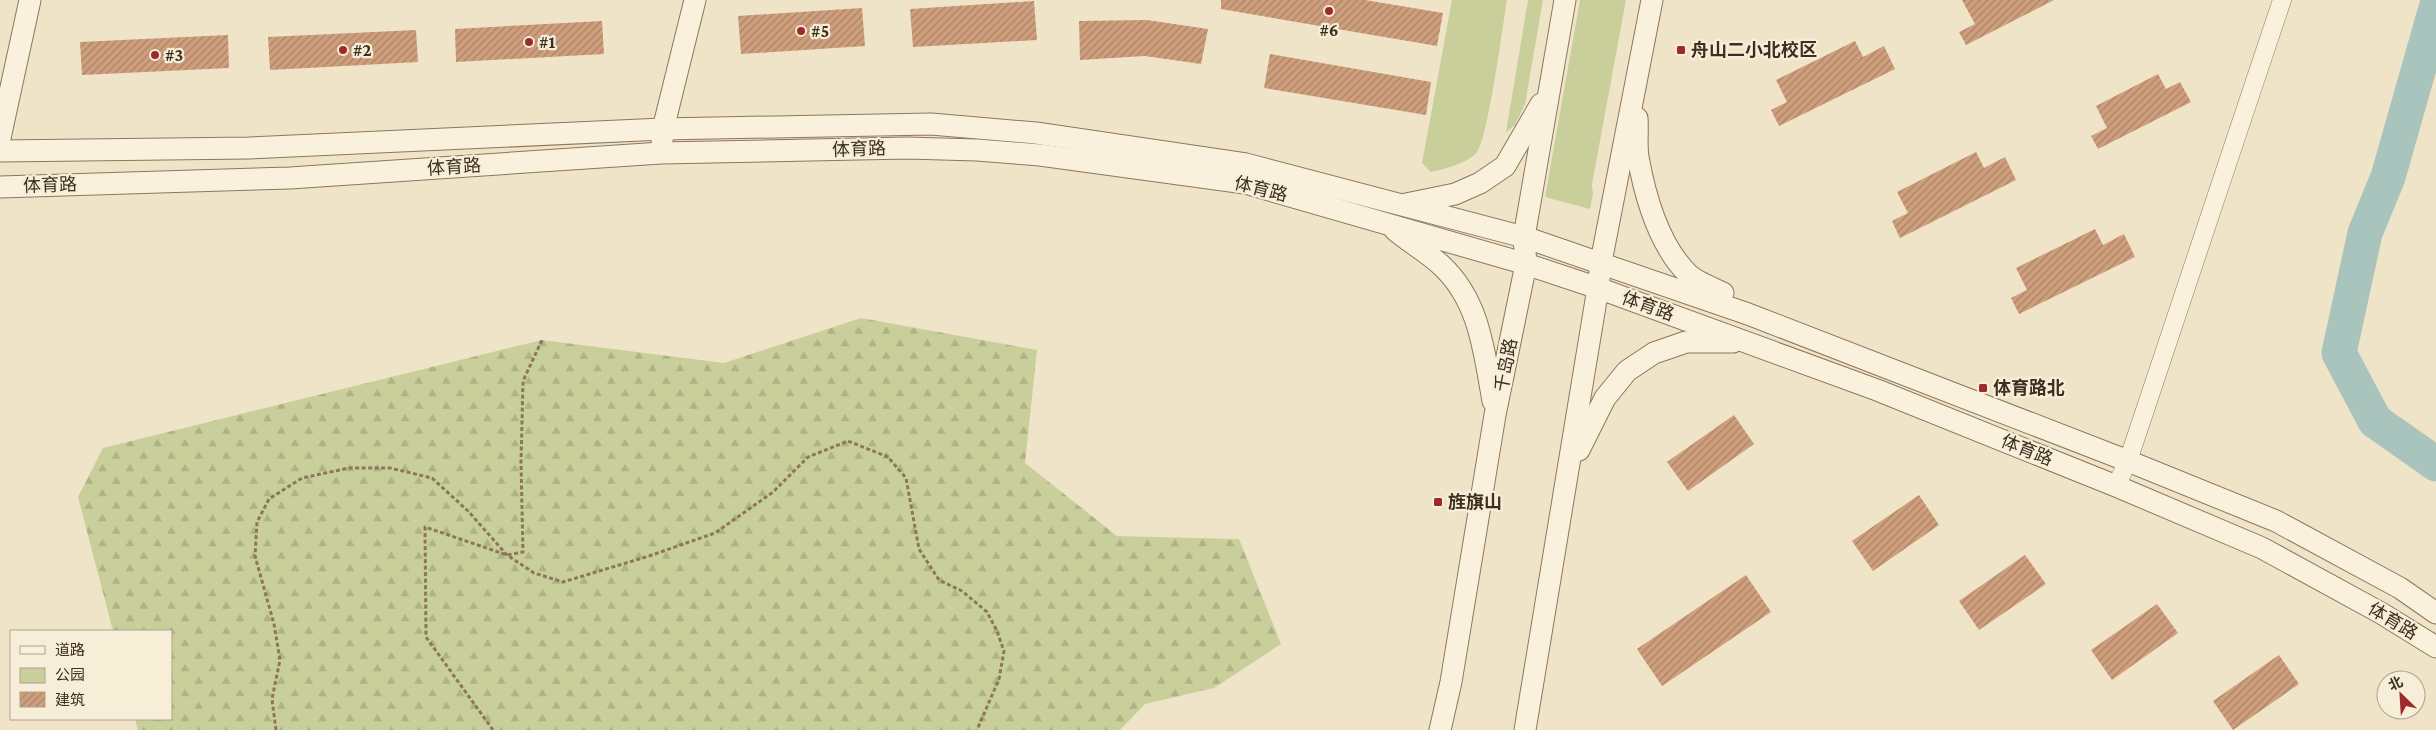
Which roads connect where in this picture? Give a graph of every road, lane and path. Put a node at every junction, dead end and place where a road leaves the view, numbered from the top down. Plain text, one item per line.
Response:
1 (30, 0) edge
2 (695, 0) edge
3 (1565, 0) edge
4 (1652, 0) edge
5 (2282, 0) edge
6 (1635, 83) junction
7 (1550, 86) junction
8 (663, 129) junction
9 (0, 138) edge
10 (0, 151) edge
11 (661, 154) junction
12 (0, 187) edge
13 (1403, 205) junction
14 (1386, 224) junction
15 (1524, 237) junction
16 (1600, 262) junction
17 (1526, 264) junction
18 (1598, 288) junction
19 (1814, 339) junction
20 (542, 340) dead end
21 (1744, 341) junction
22 (1496, 415) junction
23 (2128, 461) junction
24 (1566, 481) junction
25 (2116, 486) junction
26 (507, 556) junction
27 (2436, 613) edge
28 (2436, 647) edge
29 (276, 730) edge
30 (493, 730) edge
31 (977, 730) edge
32 (1440, 730) edge
33 (1525, 730) edge

1 - 9 street
2 - 8 street
3 - 7 street, 千岛路
4 - 6 street
5 - 23 street
6 - 16 street
6 - 19 street
7 - 13 street
7 - 15 street, 千岛路
8 - 10 street, 体育路
8 - 11 street
8 - 13 street, 体育路
11 - 12 street, 体育路
11 - 14 street, 体育路
13 - 15 street, 体育路
14 - 17 street, 体育路
14 - 22 street
15 - 16 street, 体育路
15 - 17 street, 千岛路
16 - 18 street
16 - 19 street, 体育路
17 - 18 street, 体育路
17 - 22 street, 千岛路
18 - 21 street, 体育路
18 - 24 street
19 - 23 street, 体育路
20 - 26 path
21 - 24 street
21 - 25 street, 体育路
22 - 32 street, 千岛路
23 - 25 street
23 - 27 street, 体育路
24 - 33 street
25 - 28 street, 体育路
26 - 29 path
26 - 30 path
26 - 31 path

